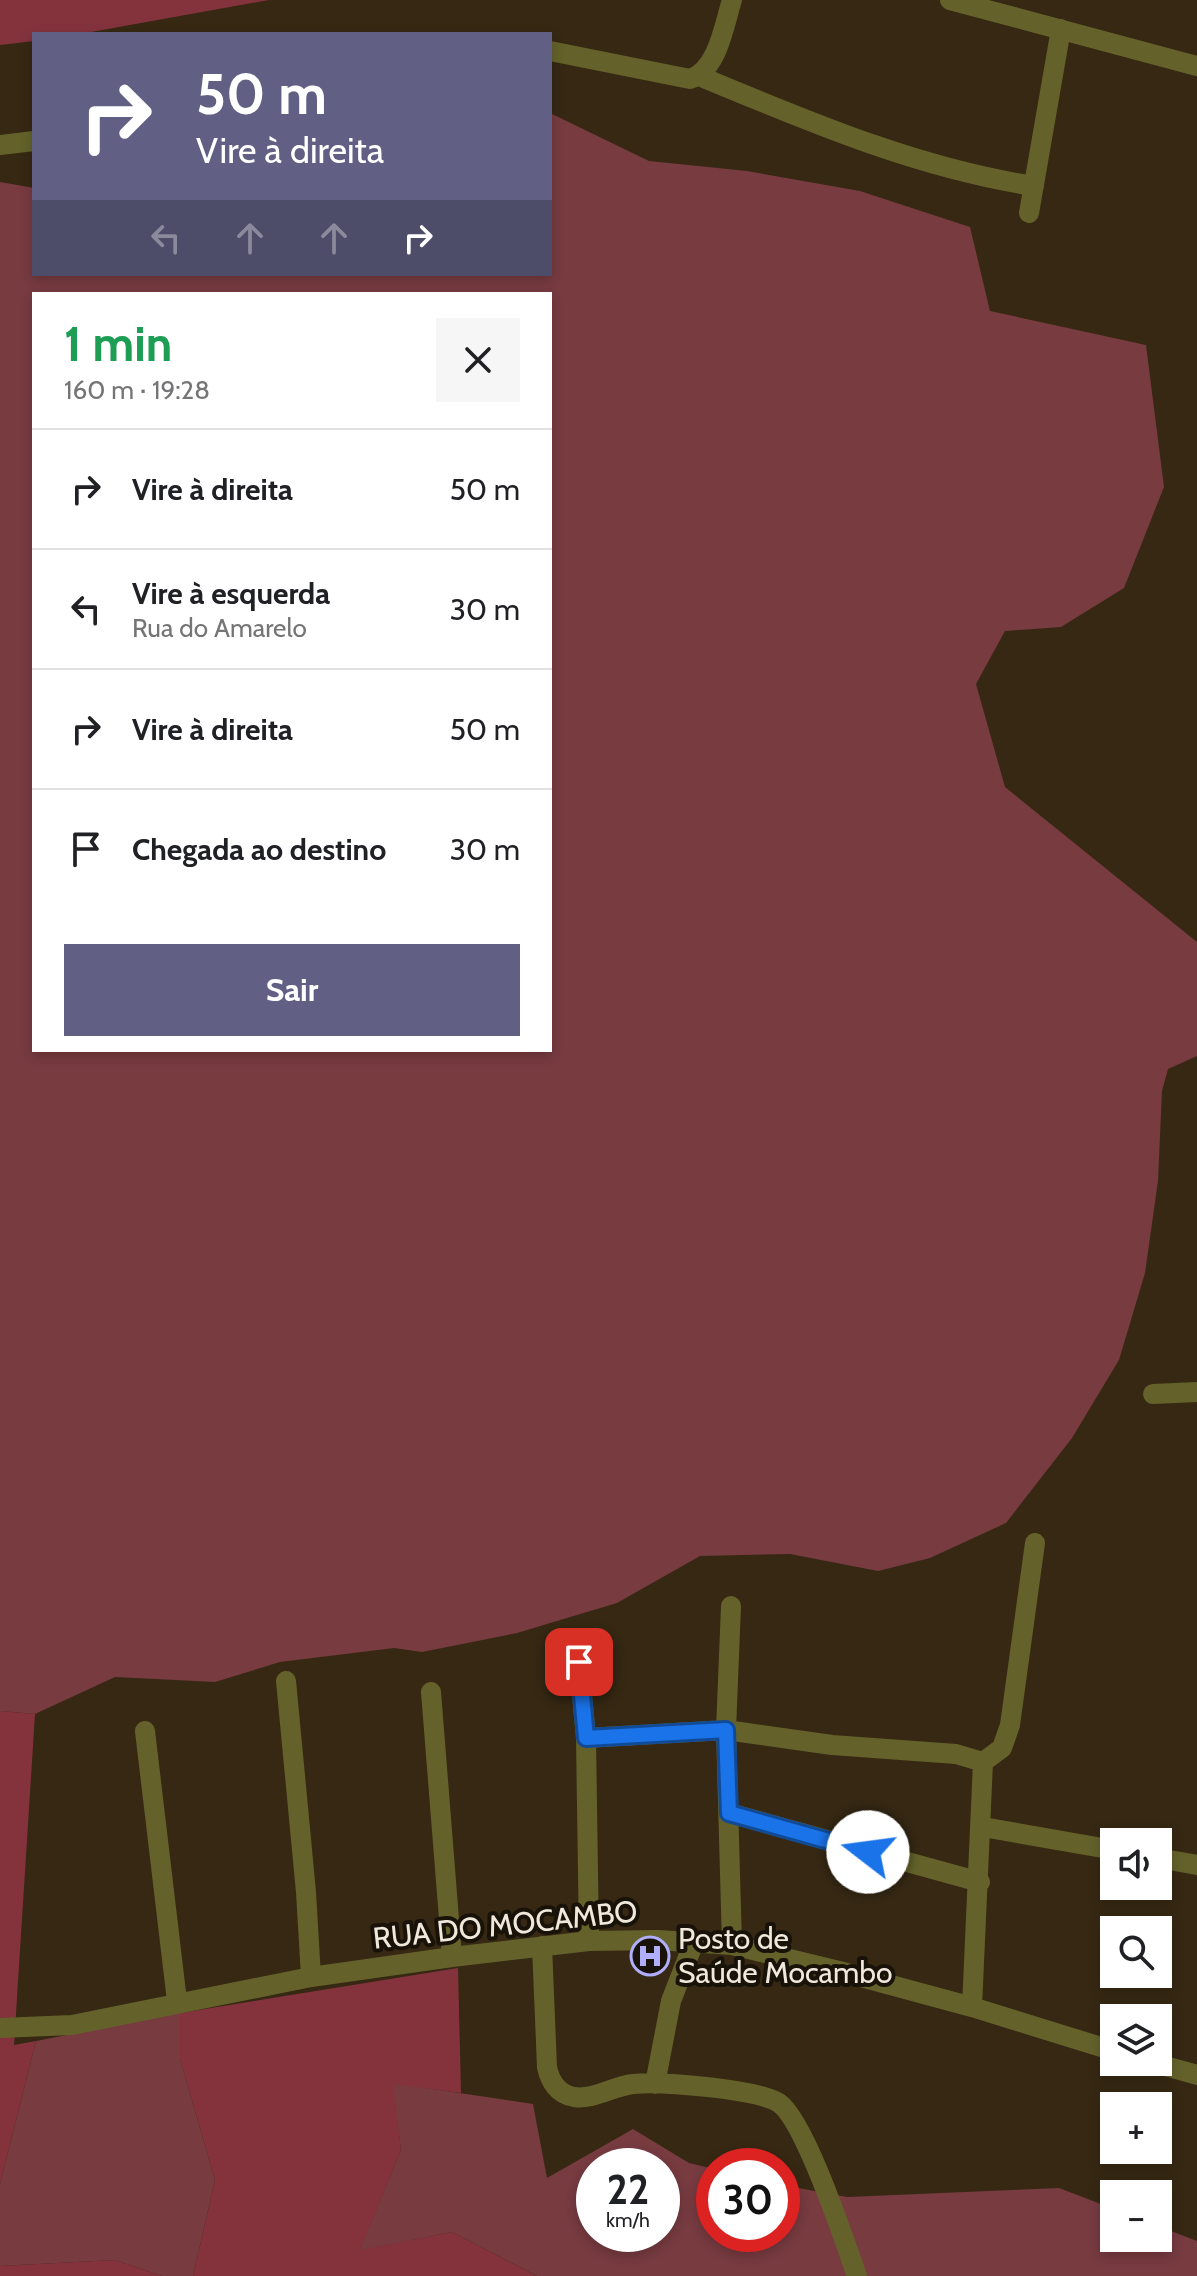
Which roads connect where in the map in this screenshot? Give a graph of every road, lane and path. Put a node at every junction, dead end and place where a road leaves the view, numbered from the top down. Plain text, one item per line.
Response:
1 (732, 0) edge
2 (950, 0) edge
3 (1061, 29) junction
4 (552, 51) edge
5 (1197, 66) edge
6 (699, 76) junction
7 (32, 141) edge
8 (0, 145) edge
9 (1034, 186) junction
10 (1029, 213) dead end
11 (1197, 1392) edge
12 (1153, 1394) dead end
13 (1035, 1543) dead end
14 (731, 1606) dead end
15 (579, 1662) dead end
16 (286, 1681) dead end
17 (431, 1692) dead end
18 (726, 1730) junction
19 (145, 1731) dead end
20 (586, 1738) junction
21 (983, 1762) junction
22 (729, 1813) junction
23 (983, 1827) junction
24 (1100, 1848) edge
25 (1172, 1861) edge
26 (1197, 1865) edge
27 (980, 1882) junction
28 (589, 1941) junction
29 (694, 1942) junction
30 (732, 1945) junction
31 (542, 1946) junction
32 (452, 1957) junction
33 (311, 1977) junction
34 (177, 2001) junction
35 (972, 2007) junction
36 (0, 2028) edge
37 (1100, 2047) edge
38 (1172, 2068) edge
39 (1197, 2075) edge
40 (655, 2084) junction
41 (857, 2276) edge

1 - 6 street
2 - 3 street
3 - 5 street
3 - 9 street
4 - 6 street
6 - 9 street
7 - 8 street
9 - 10 street
11 - 12 street
13 - 21 street
14 - 18 street
15 - 20 street
16 - 33 street
17 - 32 street
18 - 20 street
18 - 21 street
18 - 22 street
19 - 34 street
20 - 28 street
21 - 23 street
22 - 27 street
22 - 30 street
23 - 24 street
23 - 27 street
25 - 26 street
27 - 35 street
28 - 29 street, RUA DO MOCAMBO
28 - 31 street, RUA DO MOCAMBO
29 - 30 street, RUA DO MOCAMBO
29 - 40 street
30 - 35 street, RUA DO MOCAMBO
31 - 32 street, RUA DO MOCAMBO
31 - 40 street
32 - 33 street, RUA DO MOCAMBO
33 - 34 street, RUA DO MOCAMBO
34 - 36 street, RUA DO MOCAMBO
35 - 37 street, RUA DO MOCAMBO
38 - 39 street
40 - 41 street

